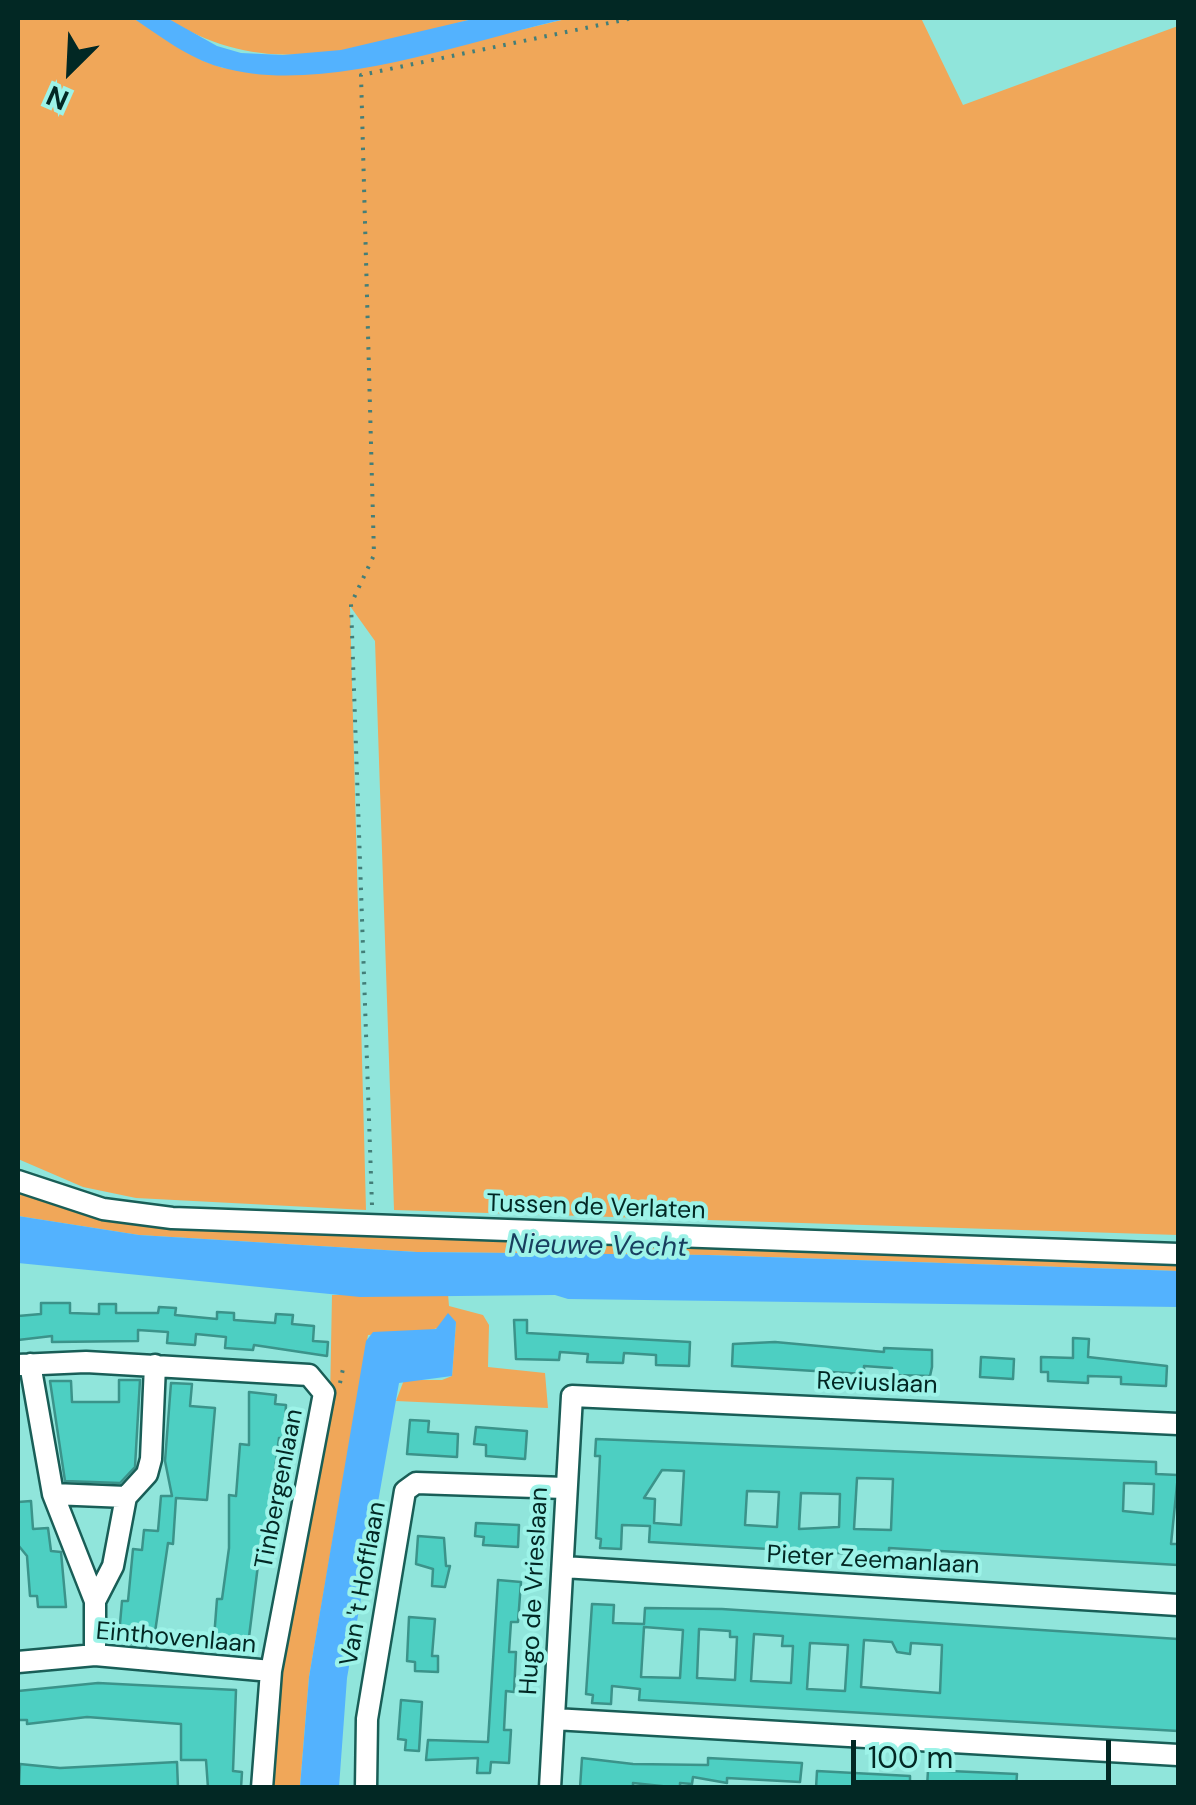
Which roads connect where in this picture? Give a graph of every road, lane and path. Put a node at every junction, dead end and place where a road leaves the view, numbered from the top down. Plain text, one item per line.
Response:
1 (633, 18) edge
2 (18, 1181) edge
3 (373, 1225) junction
4 (1178, 1254) edge
5 (24, 1364) edge
6 (156, 1365) junction
7 (572, 1396) joint
8 (1178, 1424) edge
9 (565, 1488) junction
10 (54, 1494) junction
11 (126, 1497) junction
12 (564, 1568) junction
13 (96, 1601) junction
14 (1178, 1605) edge
15 (95, 1655) junction
16 (18, 1662) edge
17 (271, 1671) junction
18 (554, 1719) junction
19 (1178, 1755) edge
20 (262, 1788) edge
21 (366, 1788) edge
22 (550, 1788) edge

1 - 3 path
2 - 3 street, Tussen de Verlaten
3 - 4 street, Tussen de Verlaten
5 - 6 street, Tinbergenlaan
5 - 10 street
6 - 11 street
6 - 17 street, Tinbergenlaan
7 - 8 street, Reviuslaan
7 - 9 street, Hugo de Vrieslaan
9 - 12 street, Hugo de Vrieslaan
9 - 21 street, Van 't Hofflaan
10 - 11 street
10 - 13 street
11 - 13 street
12 - 14 street, Pieter Zeemanlaan
12 - 18 street, Hugo de Vrieslaan
13 - 15 street
15 - 16 street, Einthovenlaan
15 - 17 street, Einthovenlaan
17 - 20 street, Tinbergenlaan
18 - 19 street
18 - 22 street, Hugo de Vrieslaan

